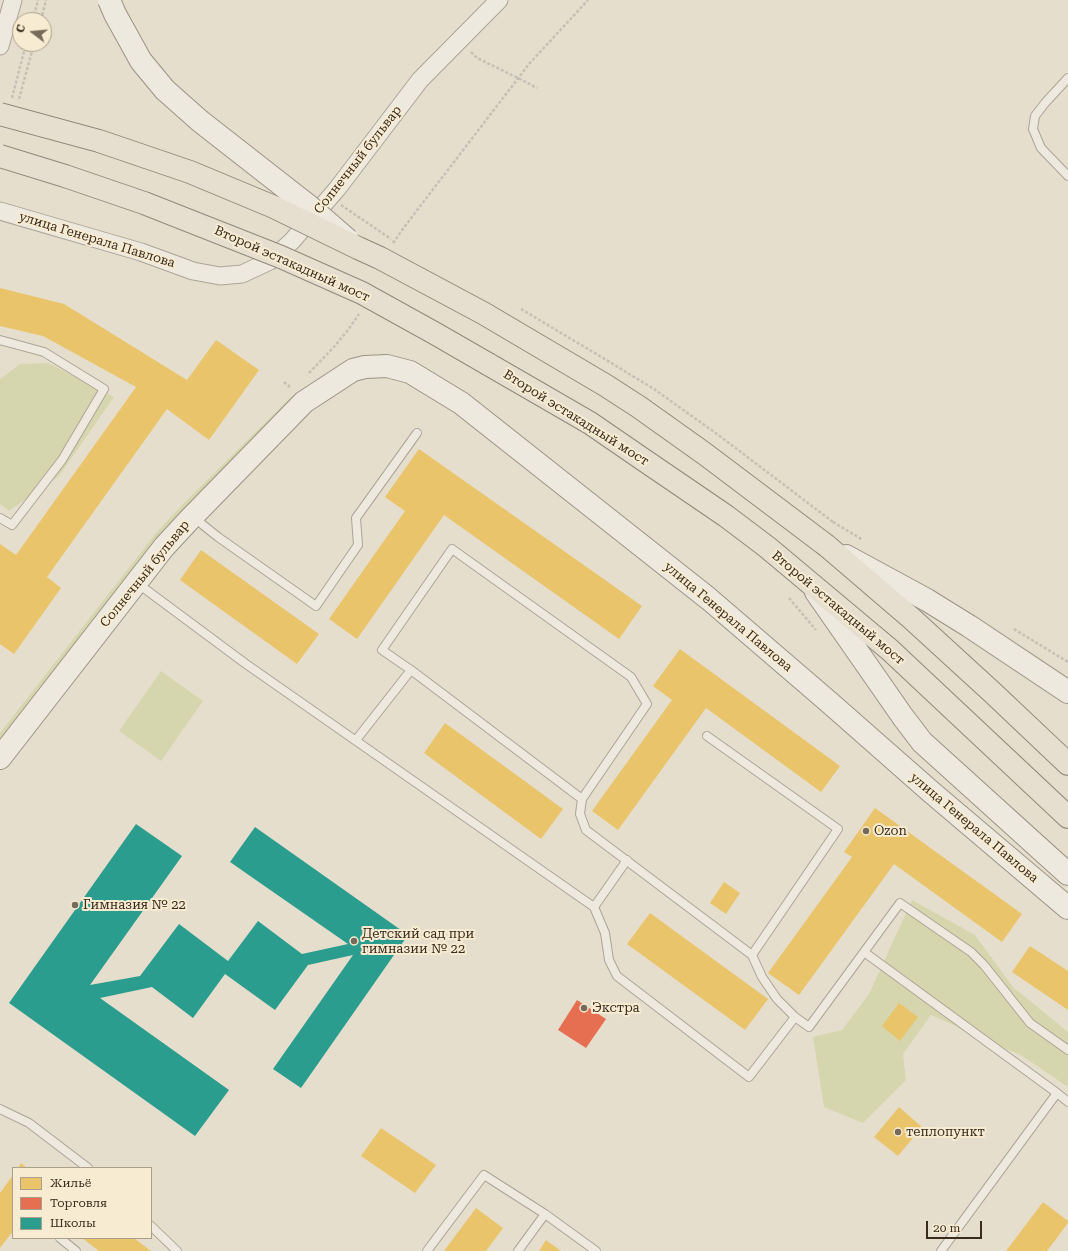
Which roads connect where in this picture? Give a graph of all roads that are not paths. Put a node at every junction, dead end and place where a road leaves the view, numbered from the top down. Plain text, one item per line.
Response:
1 (13, 0) edge
2 (110, 0) edge
3 (499, 0) edge
4 (0, 46) edge
5 (1068, 78) edge
6 (5, 109) edge
7 (0, 156) edge
8 (1068, 176) edge
9 (0, 210) edge
10 (358, 248) junction
11 (193, 271) joint
12 (0, 340) edge
13 (365, 367) joint
14 (417, 433) dead end
15 (193, 516) junction
16 (0, 518) edge
17 (827, 546) junction
18 (136, 583) junction
19 (810, 583) junction
20 (411, 670) junction
21 (1068, 692) edge
22 (707, 736) dead end
23 (356, 740) junction
24 (0, 758) edge
25 (1068, 764) edge
26 (582, 800) junction
27 (1068, 817) edge
28 (627, 860) junction
29 (1068, 874) edge
30 (594, 907) junction
31 (1068, 908) edge
32 (864, 952) junction
33 (752, 955) junction
34 (795, 1017) junction
35 (1068, 1050) edge
36 (1056, 1093) junction
37 (1068, 1102) edge
38 (0, 1109) edge
39 (87, 1167) edge
40 (545, 1214) junction
41 (152, 1227) edge
42 (61, 1239) edge
43 (76, 1251) edge
44 (177, 1251) edge
45 (427, 1251) edge
46 (518, 1251) edge
47 (596, 1251) edge
48 (941, 1251) edge

1 - 4 street
2 - 10 street, bridge
3 - 11 street, Солнечный бульвар
5 - 8 lane
6 - 10 main road, bridge
7 - 19 main road, Второй эстакадный мост, bridge
9 - 11 street, улица Генерала Павлова
10 - 17 main road, bridge
12 - 16 lane
13 - 15 street, Солнечный бульвар
13 - 31 street, улица Генерала Павлова
14 - 15 lane
15 - 18 street, Солнечный бульвар
17 - 21 street
17 - 25 main road
18 - 23 lane
18 - 24 street, Солнечный бульвар
19 - 27 main road, Второй эстакадный мост
19 - 29 street
20 - 23 lane
20 - 26 lane
20 - 26 lane
22 - 33 lane
23 - 30 lane
26 - 28 lane
28 - 30 lane
28 - 33 lane
30 - 34 lane
32 - 34 lane
32 - 35 lane
32 - 36 lane
33 - 34 lane
36 - 37 lane
36 - 48 lane
38 - 39 lane
40 - 45 lane
40 - 46 lane
40 - 47 lane
41 - 44 lane
42 - 43 lane

